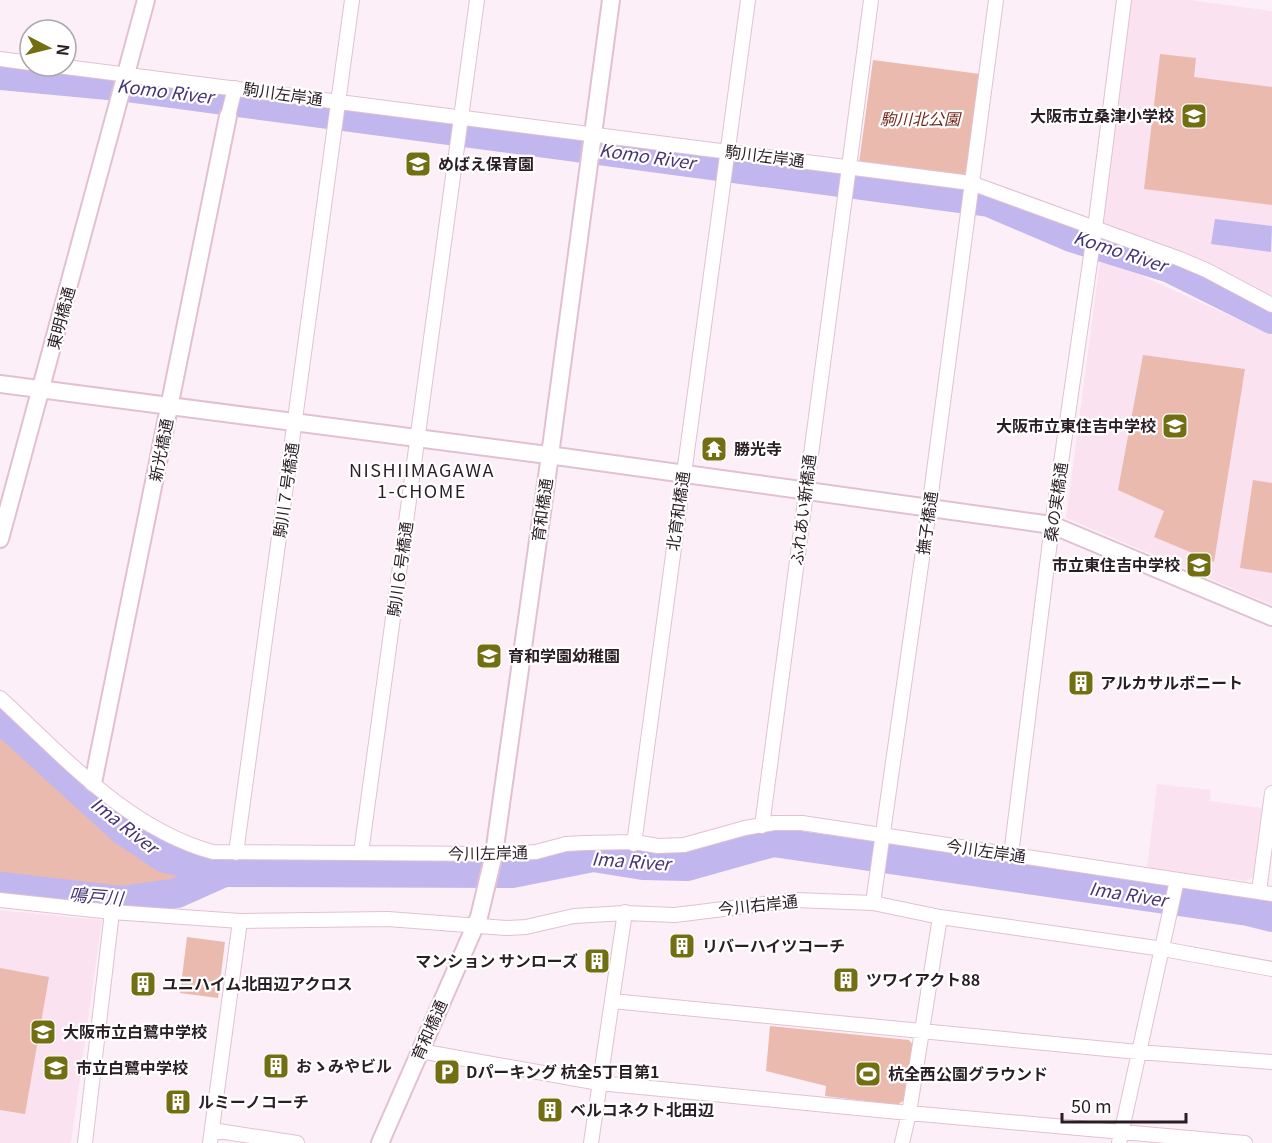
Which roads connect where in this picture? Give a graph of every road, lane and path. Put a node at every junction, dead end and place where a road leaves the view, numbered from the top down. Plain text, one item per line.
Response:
1 (146, 0) edge
2 (352, 0) edge
3 (477, 0) edge
4 (611, 0) edge
5 (748, 0) edge
6 (871, 0) edge
7 (996, 0) edge
8 (1124, 0) edge
9 (0, 59) edge
10 (18, 61) edge
11 (78, 69) edge
12 (125, 77) junction
13 (234, 91) junction
14 (338, 104) junction
15 (228, 116) joint
16 (460, 120) junction
17 (594, 136) junction
18 (727, 154) junction
19 (848, 169) junction
20 (971, 186) junction
21 (1094, 231) junction
22 (1272, 305) edge
23 (0, 384) edge
24 (41, 389) junction
25 (169, 406) junction
26 (295, 423) junction
27 (418, 440) junction
28 (550, 455) junction
29 (683, 473) junction
30 (805, 492) junction
31 (929, 509) junction
32 (1052, 525) junction
33 (0, 539) edge
34 (1272, 617) edge
35 (0, 698) edge
36 (93, 783) junction
37 (1272, 793) edge
38 (762, 826) junction
39 (884, 835) junction
40 (634, 843) junction
41 (236, 853) junction
42 (361, 853) junction
43 (1011, 855) junction
44 (493, 857) junction
45 (1175, 886) junction
46 (1265, 892) edge
47 (0, 900) edge
48 (873, 903) junction
49 (112, 912) junction
50 (625, 913) junction
51 (940, 917) junction
52 (240, 921) junction
53 (477, 922) junction
54 (1164, 942) junction
55 (1272, 969) edge
56 (612, 1001) junction
57 (922, 1030) junction
58 (420, 1051) junction
59 (1138, 1053) junction
60 (1272, 1062) edge
61 (599, 1083) junction
62 (909, 1113) junction
63 (211, 1136) edge
64 (1120, 1138) edge
65 (84, 1143) edge
66 (297, 1143) edge
67 (380, 1143) edge
68 (591, 1143) edge
69 (902, 1143) edge
70 (1245, 1143) edge

1 - 12 street
2 - 14 street
3 - 16 street
4 - 17 street
5 - 18 street
6 - 19 street
7 - 20 street
8 - 21 street
9 - 10 street
11 - 12 street, 駒川左岸通
12 - 13 street, 駒川左岸通
12 - 24 street, 東明橋通
13 - 14 street, 駒川左岸通
13 - 15 street
14 - 16 street, 駒川左岸通
14 - 26 street, 駒川７号橋通
15 - 25 street, 新光橋通
16 - 17 street, 駒川左岸通
16 - 27 street, 駒川６号橋通
17 - 18 street, 駒川左岸通
17 - 28 street, 育和橋通
18 - 19 street, 駒川左岸通
18 - 29 street, 北育和橋通
19 - 20 street, 駒川左岸通
19 - 30 street, ふれあい新橋通
20 - 21 street, 駒川左岸通
20 - 31 street, 撫子橋通
21 - 22 street, 駒川左岸通
21 - 32 street, 桑の実橋通
23 - 24 street
24 - 25 street
24 - 33 street, 東明橋通
25 - 26 street
25 - 36 street, 新光橋通
26 - 27 street
26 - 41 street, 駒川７号橋通
27 - 28 street
27 - 42 street, 駒川６号橋通
28 - 29 street
28 - 44 street, 育和橋通
29 - 30 street
29 - 40 street, 北育和橋通
30 - 31 street
30 - 38 street, ふれあい新橋通
31 - 32 street
31 - 39 street, 撫子橋通
32 - 34 street
32 - 43 street, 桑の実橋通
35 - 36 street, 今川左岸通
36 - 41 street, 今川左岸通
37 - 46 street
38 - 39 street, 今川左岸通
38 - 40 street, 今川左岸通
39 - 43 street, 今川左岸通
39 - 48 street, 撫子橋通
40 - 44 street, 今川左岸通
41 - 42 street, 今川左岸通
42 - 44 street, 今川左岸通
43 - 45 street, 今川左岸通
44 - 53 street, 育和橋通
45 - 46 street, 今川左岸通
45 - 54 street
47 - 49 street, 今川右岸通
48 - 50 street, 今川右岸通
48 - 51 street, 今川右岸通
49 - 52 street, 今川右岸通
49 - 65 street
50 - 53 street, 今川右岸通
50 - 56 street
51 - 54 street, 今川右岸通
51 - 57 street
52 - 53 street, 今川右岸通
52 - 63 street
53 - 58 street, 育和橋通
54 - 55 street, 今川右岸通
54 - 59 street
56 - 57 street
56 - 61 street
57 - 59 street
57 - 62 street
58 - 61 street
58 - 67 street, 育和橋通
59 - 60 street
59 - 64 street
61 - 62 street
61 - 68 street
62 - 64 street
62 - 69 street
63 - 66 street
64 - 70 street

